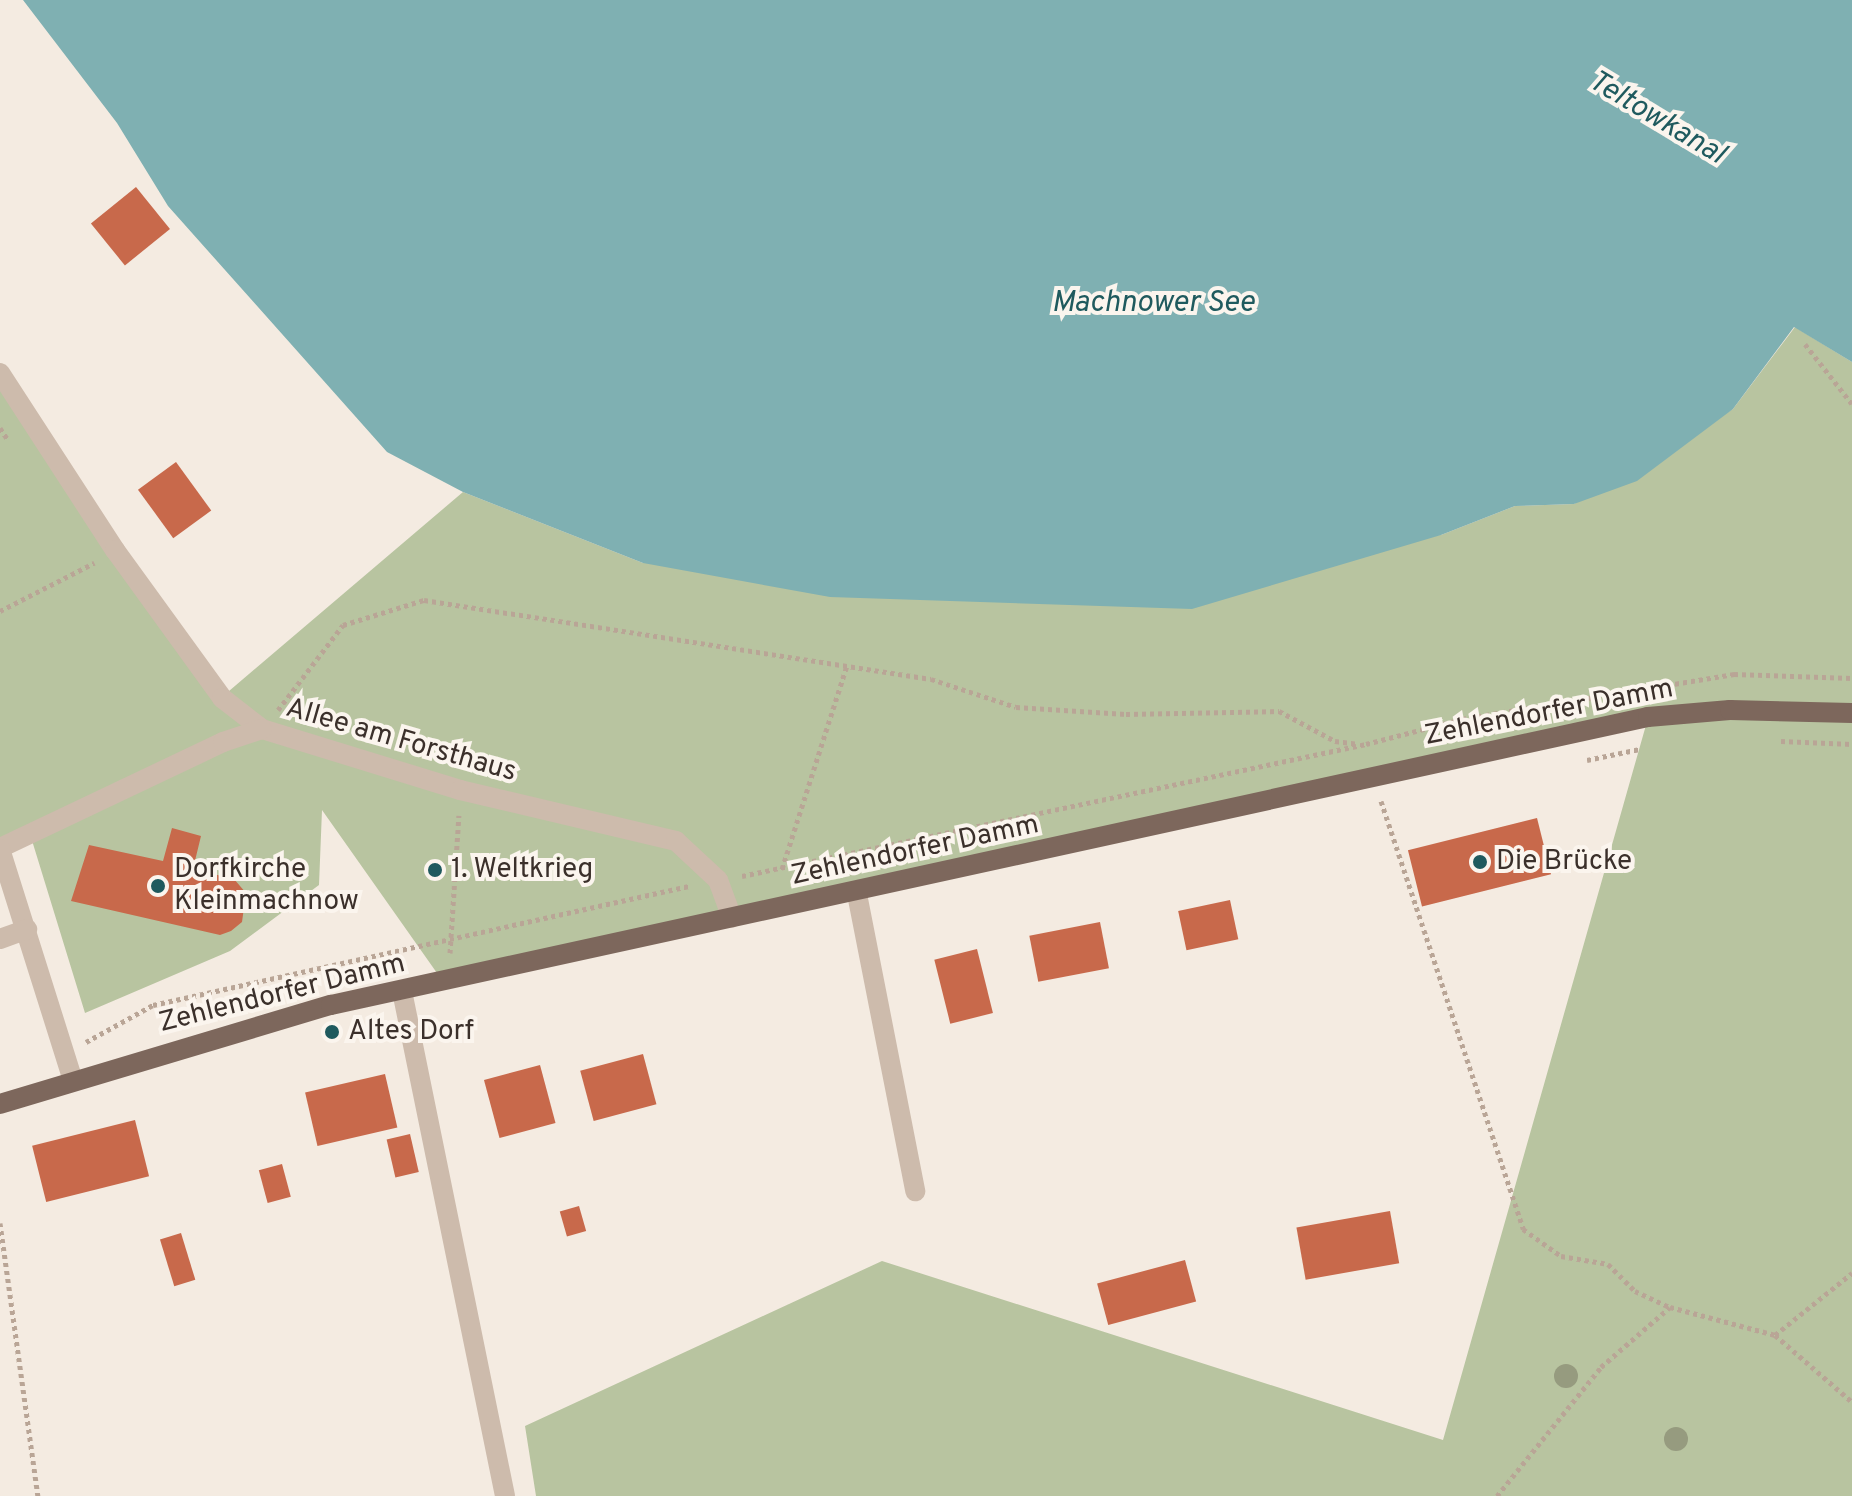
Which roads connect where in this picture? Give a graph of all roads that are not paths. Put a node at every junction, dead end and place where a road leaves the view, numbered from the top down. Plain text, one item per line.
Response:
1 (0, 373) edge
2 (1852, 713) edge
3 (262, 729) junction
4 (0, 848) edge
5 (857, 894) junction
6 (732, 918) junction
7 (27, 929) junction
8 (0, 939) edge
9 (402, 991) junction
10 (72, 1078) junction
11 (0, 1104) edge
12 (915, 1191) dead end
13 (505, 1496) edge

1 - 3 street, Allee am Forsthaus
2 - 5 main road, Zehlendorfer Damm
3 - 4 street
3 - 6 street, Allee am Forsthaus
4 - 7 street
5 - 6 main road, Zehlendorfer Damm
5 - 12 street
6 - 9 main road, Zehlendorfer Damm
7 - 8 street
7 - 10 street
9 - 10 main road, Zehlendorfer Damm
9 - 13 street
10 - 11 main road, Zehlendorfer Damm

